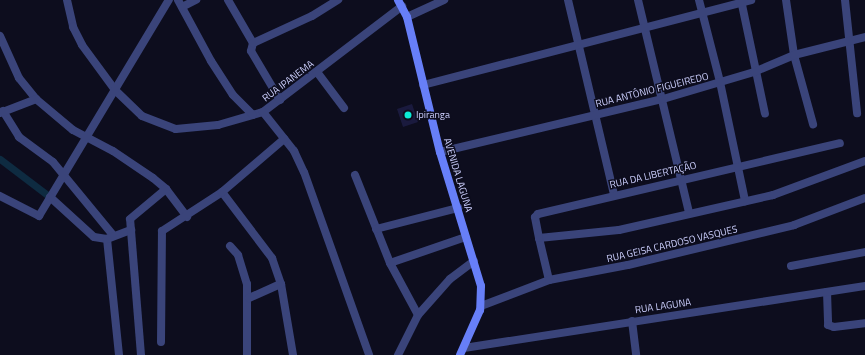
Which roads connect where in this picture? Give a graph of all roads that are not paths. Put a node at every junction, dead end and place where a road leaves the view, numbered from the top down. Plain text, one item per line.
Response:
1 (67, 0) edge
2 (169, 0) edge
3 (196, 0) edge
4 (228, 0) edge
5 (338, 0) edge
6 (568, 0) edge
7 (638, 0) edge
8 (699, 0) edge
9 (751, 0) edge
10 (786, 0) edge
11 (845, 0) edge
12 (441, 1) edge
13 (742, 1) edge
14 (400, 3) edge
15 (180, 4) edge
16 (703, 12) junction
17 (407, 17) junction
18 (646, 29) junction
19 (0, 36) edge
20 (865, 37) edge
21 (849, 40) junction
22 (253, 43) junction
23 (580, 46) junction
24 (794, 55) junction
25 (317, 72) junction
26 (754, 72) junction
27 (720, 82) junction
28 (423, 85) junction
29 (115, 90) junction
30 (36, 99) junction
31 (663, 99) junction
32 (280, 100) junction
33 (344, 108) dead end
34 (2, 112) edge
35 (263, 112) junction
36 (857, 113) dead end
37 (596, 114) junction
38 (765, 114) dead end
39 (253, 115) junction
40 (813, 124) dead end
41 (86, 136) junction
42 (284, 139) junction
43 (840, 144) dead end
44 (440, 152) junction
45 (865, 161) edge
46 (737, 165) junction
47 (355, 175) dead end
48 (62, 176) junction
49 (682, 179) junction
50 (166, 189) junction
51 (222, 192) junction
52 (614, 194) junction
53 (0, 196) edge
54 (50, 197) junction
55 (865, 198) edge
56 (745, 201) junction
57 (458, 208) junction
58 (689, 213) junction
59 (187, 217) junction
60 (376, 229) junction
61 (131, 230) junction
62 (110, 237) junction
63 (466, 237) junction
64 (539, 238) junction
65 (230, 246) dead end
66 (865, 252) edge
67 (474, 260) junction
68 (390, 263) junction
69 (791, 266) dead end
70 (549, 280) junction
71 (281, 284) junction
72 (865, 286) edge
73 (827, 292) junction
74 (249, 298) junction
75 (481, 306) junction
76 (418, 315) junction
77 (632, 321) junction
78 (865, 323) edge
79 (161, 342) dead end
80 (462, 351) edge
81 (119, 355) edge
82 (142, 355) edge
83 (247, 355) edge
84 (293, 355) edge
85 (369, 355) edge
86 (398, 355) edge
87 (636, 355) edge

1 - 29 street, RUA IPANEMA
2 - 29 street
3 - 15 street
4 - 22 street
5 - 22 street
6 - 23 street
7 - 18 street
8 - 16 street
9 - 13 street
10 - 24 street
11 - 21 street
12 - 17 street
13 - 16 street
13 - 26 street
14 - 17 main road, AVENIDA LAGUNA
14 - 25 street, RUA IPANEMA
15 - 39 street
16 - 18 street
16 - 27 street
17 - 28 main road, AVENIDA LAGUNA
18 - 23 street
18 - 31 street
19 - 30 street
20 - 21 street, RUA ANTÔNIO FIGUEIREDO
21 - 24 street, RUA ANTÔNIO FIGUEIREDO
21 - 36 street
22 - 32 street
23 - 28 street
23 - 37 street
24 - 26 street, RUA ANTÔNIO FIGUEIREDO
24 - 40 street
25 - 32 street, RUA IPANEMA
25 - 33 street
26 - 27 street, RUA ANTÔNIO FIGUEIREDO
26 - 38 street
27 - 31 street, RUA ANTÔNIO FIGUEIREDO
27 - 46 street
28 - 44 main road, AVENIDA LAGUNA
29 - 39 street, RUA IPANEMA
29 - 41 street
30 - 34 street
30 - 41 street
31 - 37 street, RUA ANTÔNIO FIGUEIREDO
31 - 49 street
32 - 35 street, RUA IPANEMA
34 - 48 street
35 - 39 street, RUA IPANEMA
35 - 42 street
37 - 44 street, RUA ANTÔNIO FIGUEIREDO
37 - 52 street
41 - 48 street
41 - 50 street
42 - 51 street
42 - 85 street
43 - 46 street, RUA DA LIBERTAÇÃO
44 - 57 main road, AVENIDA LAGUNA
45 - 56 street
46 - 49 street, RUA DA LIBERTAÇÃO
46 - 56 street
47 - 60 street
48 - 54 street
48 - 62 street
49 - 52 street, RUA DA LIBERTAÇÃO
49 - 58 street
50 - 59 street
50 - 61 street
51 - 59 street
51 - 71 street
52 - 64 street, RUA DA LIBERTAÇÃO
53 - 54 street
54 - 62 street
55 - 70 street, RUA GEISA CARDOSO VASQUES
56 - 58 street
57 - 60 street
57 - 63 main road, AVENIDA LAGUNA
58 - 64 street
59 - 79 street
60 - 68 street
61 - 62 street
61 - 82 street
62 - 81 street
63 - 67 main road, AVENIDA LAGUNA
63 - 68 street
64 - 70 street, RUA DA LIBERTAÇÃO
65 - 74 street
66 - 69 street
67 - 75 main road, AVENIDA LAGUNA
67 - 76 street
68 - 76 street
70 - 75 street, RUA GEISA CARDOSO VASQUES
71 - 74 street
71 - 84 street
72 - 73 street, RUA LAGUNA
73 - 77 street, RUA LAGUNA
73 - 78 street
74 - 83 street
75 - 80 main road, AVENIDA LAGUNA
76 - 86 street
77 - 80 street, RUA LAGUNA
77 - 87 street

